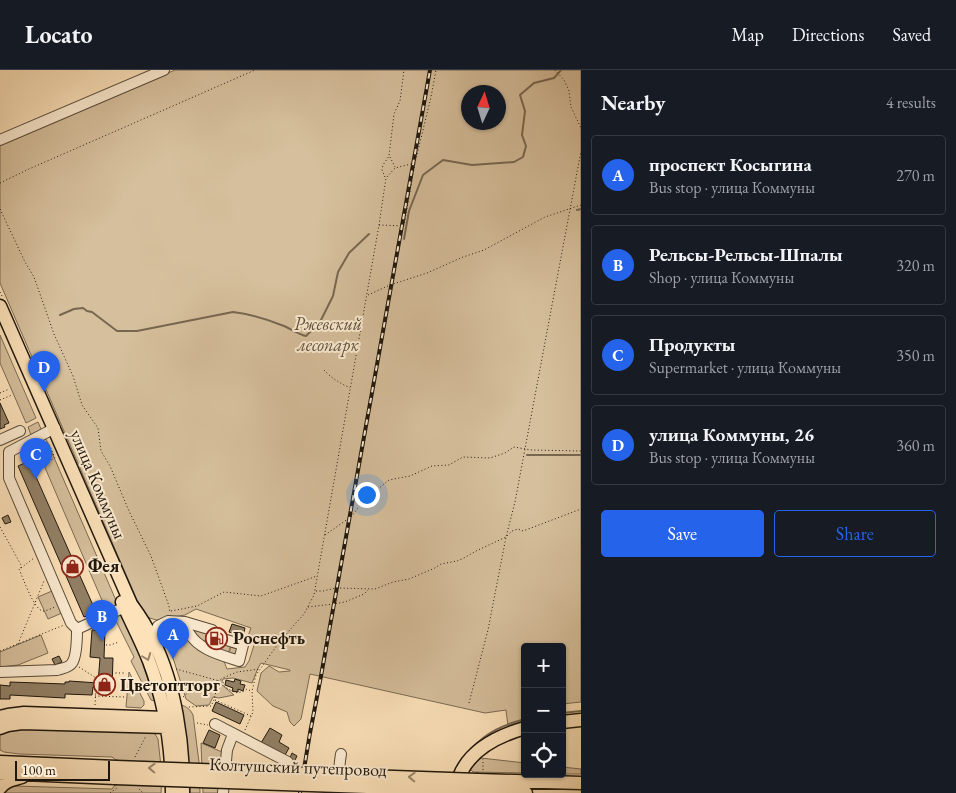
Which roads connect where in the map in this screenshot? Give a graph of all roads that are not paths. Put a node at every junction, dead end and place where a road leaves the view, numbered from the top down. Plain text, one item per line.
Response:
1 (164, 70) edge
2 (0, 140) edge
3 (0, 306) edge
4 (0, 323) edge
5 (20, 431) dead end
6 (49, 431) junction
7 (0, 440) edge
8 (4, 453) edge
9 (124, 607) junction
10 (142, 620) junction
11 (185, 622) junction
12 (74, 626) junction
13 (158, 626) junction
14 (152, 638) junction
15 (0, 672) edge
16 (0, 717) edge
17 (581, 720) edge
18 (169, 722) junction
19 (566, 722) edge
20 (215, 724) road end
21 (0, 728) edge
22 (521, 729) edge
23 (238, 736) junction
24 (341, 754) dead end
25 (0, 756) edge
26 (0, 762) edge
27 (288, 762) dead end
28 (34, 768) junction
29 (0, 773) edge
30 (480, 781) junction
31 (581, 783) edge
32 (0, 788) edge
33 (172, 793) edge
34 (183, 793) edge
35 (223, 793) edge
36 (347, 793) edge
37 (455, 793) edge
38 (526, 793) edge

1 - 2 street
3 - 6 main road, улица Коммуны
4 - 6 main road, улица Коммуны
5 - 7 street
6 - 8 street
6 - 9 main road, улица Коммуны
6 - 10 main road, улица Коммуны
8 - 12 street
9 - 12 street
9 -> 18 main road, улица Коммуны
10 - 13 street
10 - 14 main road, улица Коммуны
11 - 11 street
11 - 13 street
12 - 15 street
13 - 14 street
14 - 18 main road, улица Коммуны
16 - 18 main road
17 - 19 main road
18 - 21 main road
18 - 33 main road, улица Коммуны
18 - 34 main road, улица Коммуны
20 - 23 street
22 - 37 main road
23 - 27 street
23 - 35 street
24 - 36 street
25 - 28 main road
26 - 28 main road
28 - 29 main road
28 - 30 main road, Колтушский путепровод, bridge
28 - 32 main road
30 - 31 main road
30 - 38 main road

